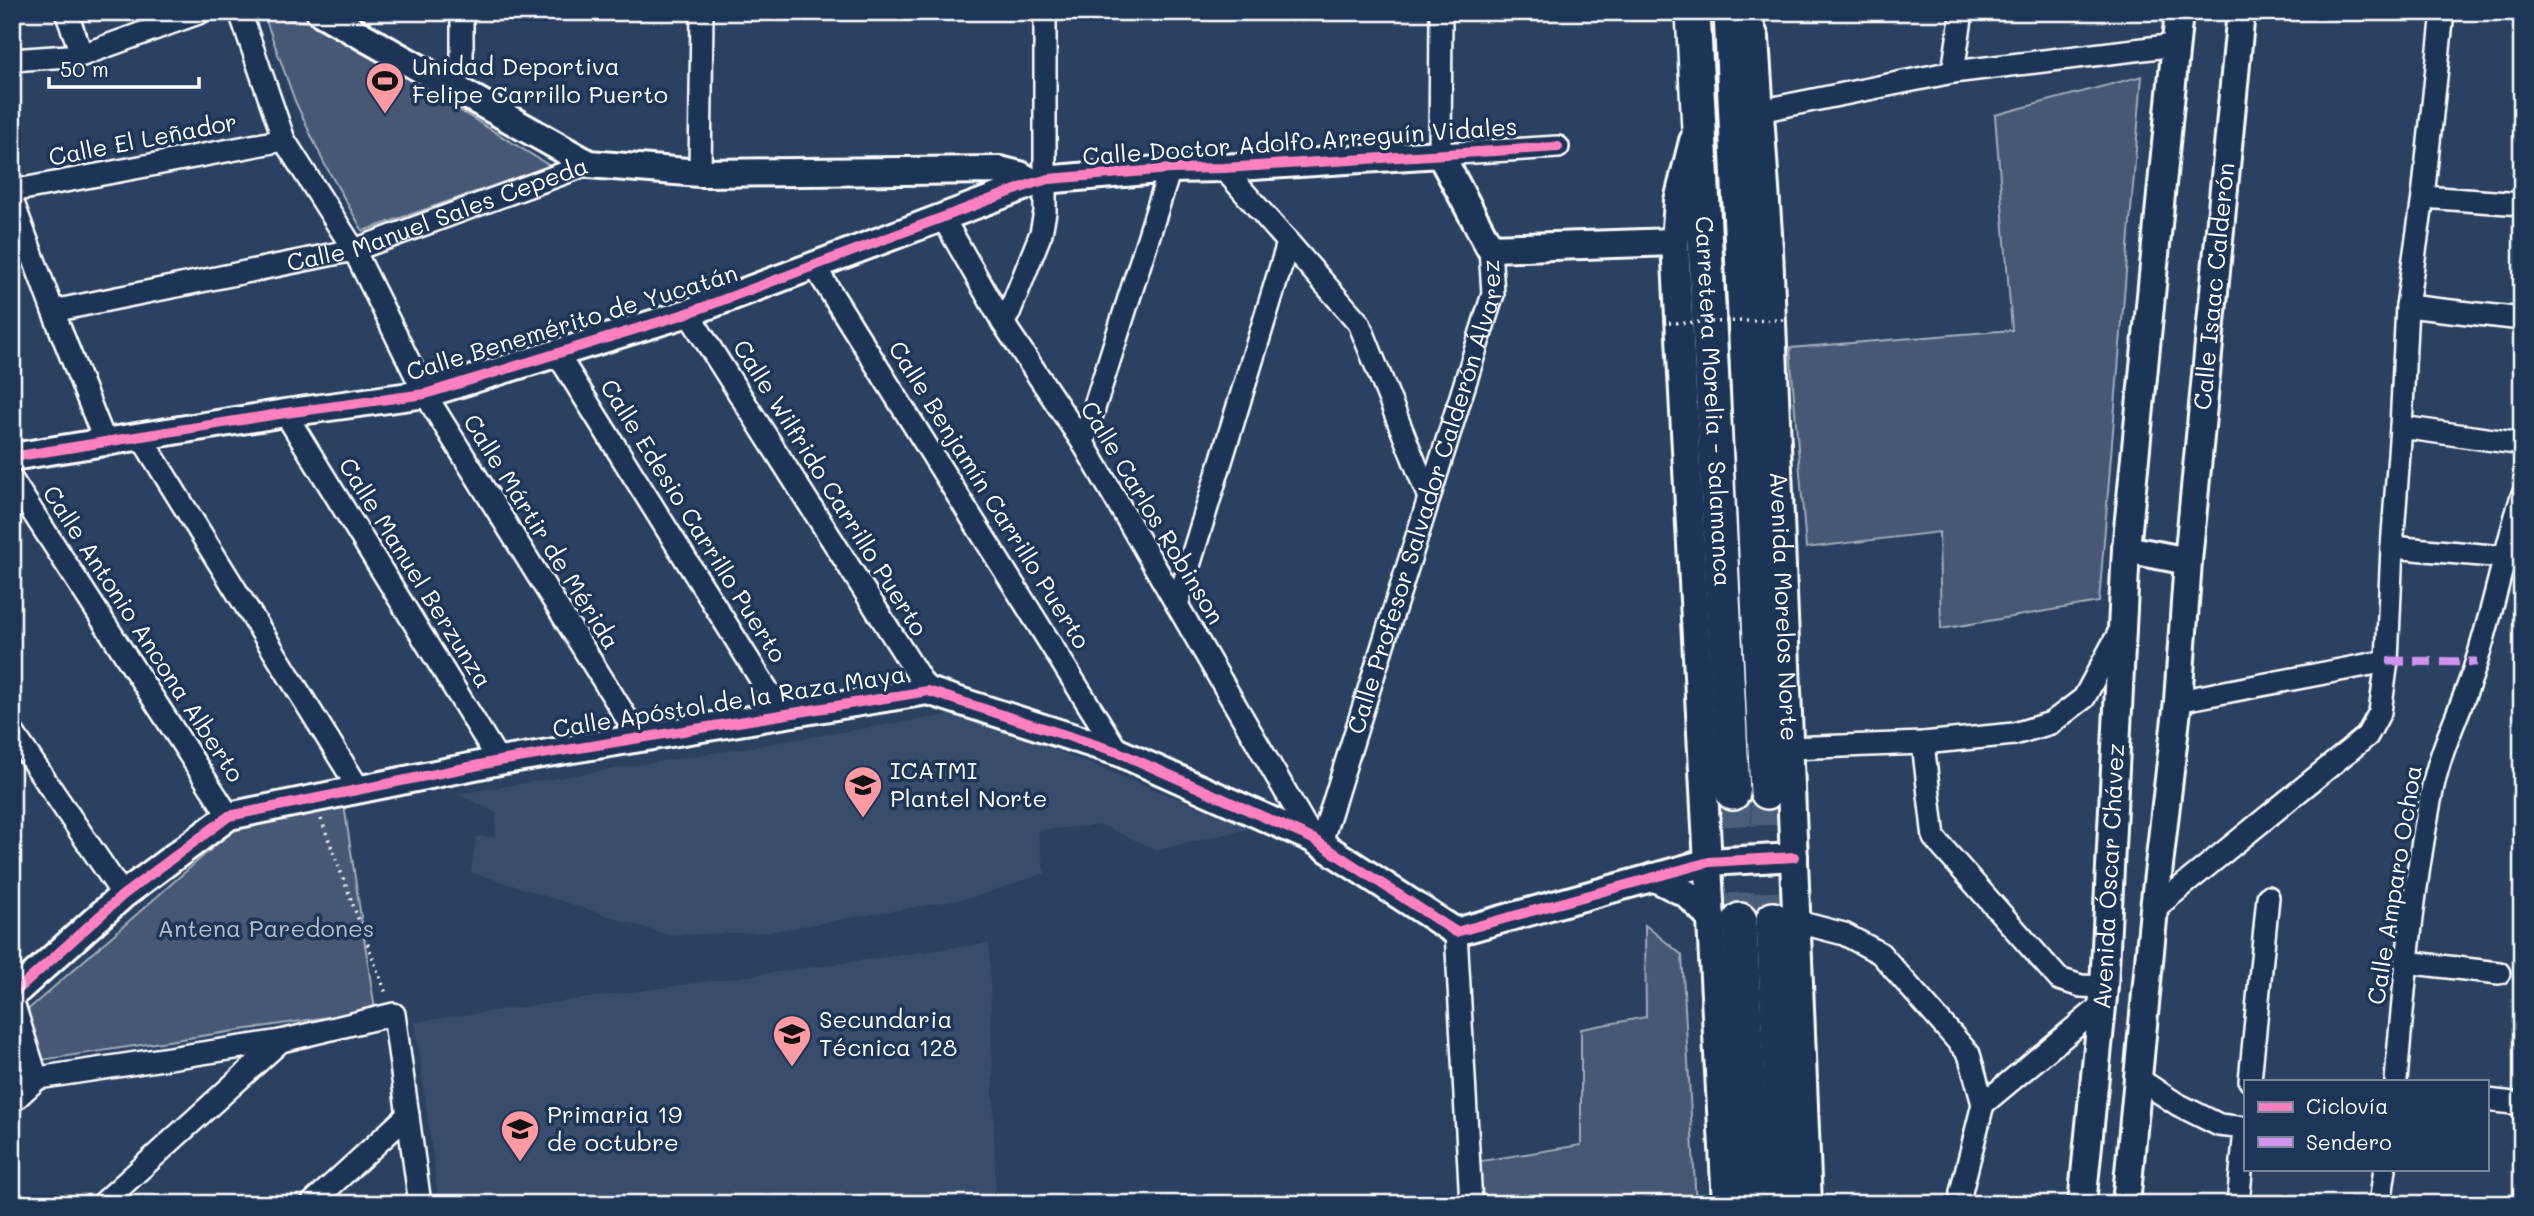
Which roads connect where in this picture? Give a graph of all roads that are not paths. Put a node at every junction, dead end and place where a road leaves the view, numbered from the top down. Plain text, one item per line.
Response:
1 (66, 12) edge
2 (201, 12) edge
3 (240, 12) edge
4 (320, 12) edge
5 (462, 12) edge
6 (702, 12) edge
7 (1045, 12) edge
8 (1441, 12) edge
9 (1693, 12) edge
10 (1731, 12) edge
11 (1745, 12) edge
12 (1962, 12) edge
13 (2179, 12) edge
14 (2241, 12) edge
15 (2443, 12) edge
16 (2176, 45) junction
17 (82, 55) junction
18 (12, 60) edge
19 (462, 71) dead end
20 (1953, 72) junction
21 (1759, 111) junction
22 (1699, 119) junction
23 (284, 140) junction
24 (1558, 147) dead end
25 (1440, 154) junction
26 (589, 164) junction
27 (1223, 168) junction
28 (1170, 169) junction
29 (700, 173) junction
30 (1039, 182) junction
31 (12, 191) edge
32 (2423, 197) junction
33 (12, 200) edge
34 (2522, 204) edge
35 (943, 218) junction
36 (1675, 242) junction
37 (1288, 243) junction
38 (1490, 248) junction
39 (354, 250) junction
40 (816, 267) junction
41 (2407, 306) junction
42 (53, 311) junction
43 (688, 313) junction
44 (2522, 319) edge
45 (1003, 323) junction
46 (558, 355) junction
47 (425, 394) junction
48 (285, 413) junction
49 (2401, 427) junction
50 (141, 437) junction
51 (105, 442) junction
52 (1083, 443) junction
53 (2522, 444) edge
54 (12, 457) edge
55 (12, 480) edge
56 (2522, 496) edge
57 (1429, 498) junction
58 (2392, 547) junction
59 (2126, 549) junction
60 (2503, 557) junction
61 (2188, 561) junction
62 (1177, 605) junction
63 (2120, 631) junction
64 (2388, 661) junction
65 (928, 691) junction
66 (2178, 701) junction
67 (783, 715) junction
68 (12, 731) edge
69 (639, 738) junction
70 (1923, 743) junction
71 (1789, 748) junction
72 (1118, 752) junction
73 (499, 761) junction
74 (359, 789) junction
75 (1767, 792) tunnel mouth
76 (1733, 793) tunnel mouth
77 (229, 816) junction
78 (1318, 842) junction
79 (1794, 858) junction
80 (1709, 862) junction
81 (1653, 877) junction
82 (123, 895) junction
83 (2268, 897) dead end
84 (2154, 909) junction
85 (1726, 919) junction
86 (1785, 920) junction
87 (1456, 932) junction
88 (2405, 962) junction
89 (2499, 973) dead end
90 (2103, 996) junction
91 (12, 997) edge
92 (281, 1041) junction
93 (37, 1079) junction
94 (2139, 1079) junction
95 (2250, 1080) edge
96 (2396, 1080) edge
97 (12, 1082) edge
98 (2488, 1100) edge
99 (12, 1102) edge
100 (1983, 1104) junction
101 (2522, 1104) edge
102 (408, 1115) junction
103 (2244, 1129) edge
104 (2244, 1140) edge
105 (2385, 1170) edge
106 (102, 1204) edge
107 (312, 1204) edge
108 (420, 1204) edge
109 (1471, 1204) edge
110 (1727, 1204) edge
111 (1754, 1204) edge
112 (1786, 1204) edge
113 (1808, 1204) edge
114 (1961, 1204) edge
115 (2082, 1204) edge
116 (2126, 1204) edge
117 (2238, 1204) edge
118 (2380, 1204) edge

1 - 17 street
2 - 17 street
3 - 23 street, Calle Mártir de Mérida
4 - 26 street
5 - 19 street
6 - 29 street
7 - 30 street
8 - 25 street
9 - 22 highway, Carretera Morelia - Salamanca
10 - 75 highway, Carretera Morelia - Salamanca
11 - 21 street, Avenida Morelos Norte
12 - 20 street
13 - 16 street
14 - 61 street, Calle Isaac Calderón
15 - 32 street
16 - 20 street
16 - 59 street
17 - 18 street
20 - 21 street
21 - 71 street, Avenida Morelos Norte
22 - 36 street
22 - 76 highway, Carretera Morelia - Salamanca
23 - 31 street, Calle El Leñador
23 - 39 street, Calle Mártir de Mérida
24 - 25 street, Calle Doctor Adolfo Arreguín Vidales
25 - 27 street, Calle Doctor Adolfo Arreguín Vidales
25 - 38 street, Calle Profesor Salvador Calderón Álvarez
26 - 29 street, Calle Manuel Sales Cepeda
26 - 39 street, Calle Manuel Sales Cepeda
27 - 28 street, Calle Doctor Adolfo Arreguín Vidales
27 - 37 street
28 - 30 street, Calle Doctor Adolfo Arreguín Vidales
28 - 52 street
29 - 30 street, Calle Manuel Sales Cepeda
30 - 35 street, Calle Benemérito de Yucatán
30 - 45 street
32 - 34 street
32 - 41 street
33 - 42 street
35 - 40 street, Calle Benemérito de Yucatán
35 - 45 street, Calle Carlos Robinson
36 - 38 street
36 - 80 street
37 - 57 street
37 - 62 street
38 - 57 street, Calle Profesor Salvador Calderón Álvarez
39 - 42 street, Calle Manuel Sales Cepeda
39 - 47 street, Calle Mártir de Mérida
40 - 43 street, Calle Benemérito de Yucatán
40 - 72 street, Calle Benjamín Carrillo Puerto
41 - 44 street
41 - 49 street
42 - 51 street
43 - 46 street, Calle Benemérito de Yucatán
43 - 65 street, Calle Wilfrido Carrillo Puerto
45 - 52 street, Calle Carlos Robinson
46 - 47 street, Calle Benemérito de Yucatán
46 - 67 street, Calle Edesio Carrillo Puerto
47 - 48 street, Calle Benemérito de Yucatán
47 - 69 street, Calle Mártir de Mérida
48 - 50 street, Calle Benemérito de Yucatán
48 - 73 street, Calle Manuel Berzunza
49 - 53 street
49 - 58 street
50 - 51 street, Calle Benemérito de Yucatán
50 - 74 street
51 - 54 street, Calle Benemérito de Yucatán
52 - 62 street, Calle Carlos Robinson
55 - 77 street, Calle Antonio Ancona Alberto
56 - 60 street, Calle Amparo Ochoa
57 - 78 street, Calle Profesor Salvador Calderón Álvarez
58 - 60 street
58 - 64 street
59 - 61 street
59 - 63 street, Avenida Óscar Chávez
60 - 88 street, Calle Amparo Ochoa
61 - 66 street, Avenida Óscar Chávez
62 - 78 street, Calle Carlos Robinson
63 - 70 street
63 - 90 street, Avenida Óscar Chávez
64 - 66 street
64 - 84 street
65 - 67 street, Calle Apóstol de la Raza Maya
65 - 72 street, Calle Apóstol de la Raza Maya
66 - 84 street, Avenida Óscar Chávez
67 - 69 street, Calle Apóstol de la Raza Maya
68 - 82 street
69 - 73 street, Calle Apóstol de la Raza Maya
70 - 71 street
70 - 90 street
71 - 79 street, Avenida Morelos Norte
72 - 78 street, Calle Apóstol de la Raza Maya
73 - 74 street, Calle Apóstol de la Raza Maya
74 - 77 street, Calle Apóstol de la Raza Maya
77 - 82 street, Calle Apóstol de la Raza Maya
78 - 87 street, Calle Apóstol de la Raza Maya
79 - 80 street
79 - 86 street, Avenida Morelos Norte
80 - 81 street
80 - 85 street
81 - 85 street
81 - 87 street
82 - 91 street, Calle Apóstol de la Raza Maya
83 - 95 street
84 - 94 street, Avenida Óscar Chávez
85 - 110 street
85 - 111 highway
86 - 100 street
86 - 112 highway
86 - 113 street, Avenida Morelos Norte
87 - 109 street
88 - 89 street
88 - 96 street, Calle Amparo Ochoa
90 - 100 street
90 - 115 street, Avenida Óscar Chávez
91 - 93 street
92 - 93 street
92 - 102 street
92 - 106 street
93 - 97 street
93 - 99 street
94 - 103 street
94 - 116 street, Avenida Óscar Chávez
98 - 101 street
100 - 114 street
102 - 107 street
102 - 108 street
104 - 117 street
105 - 118 street

